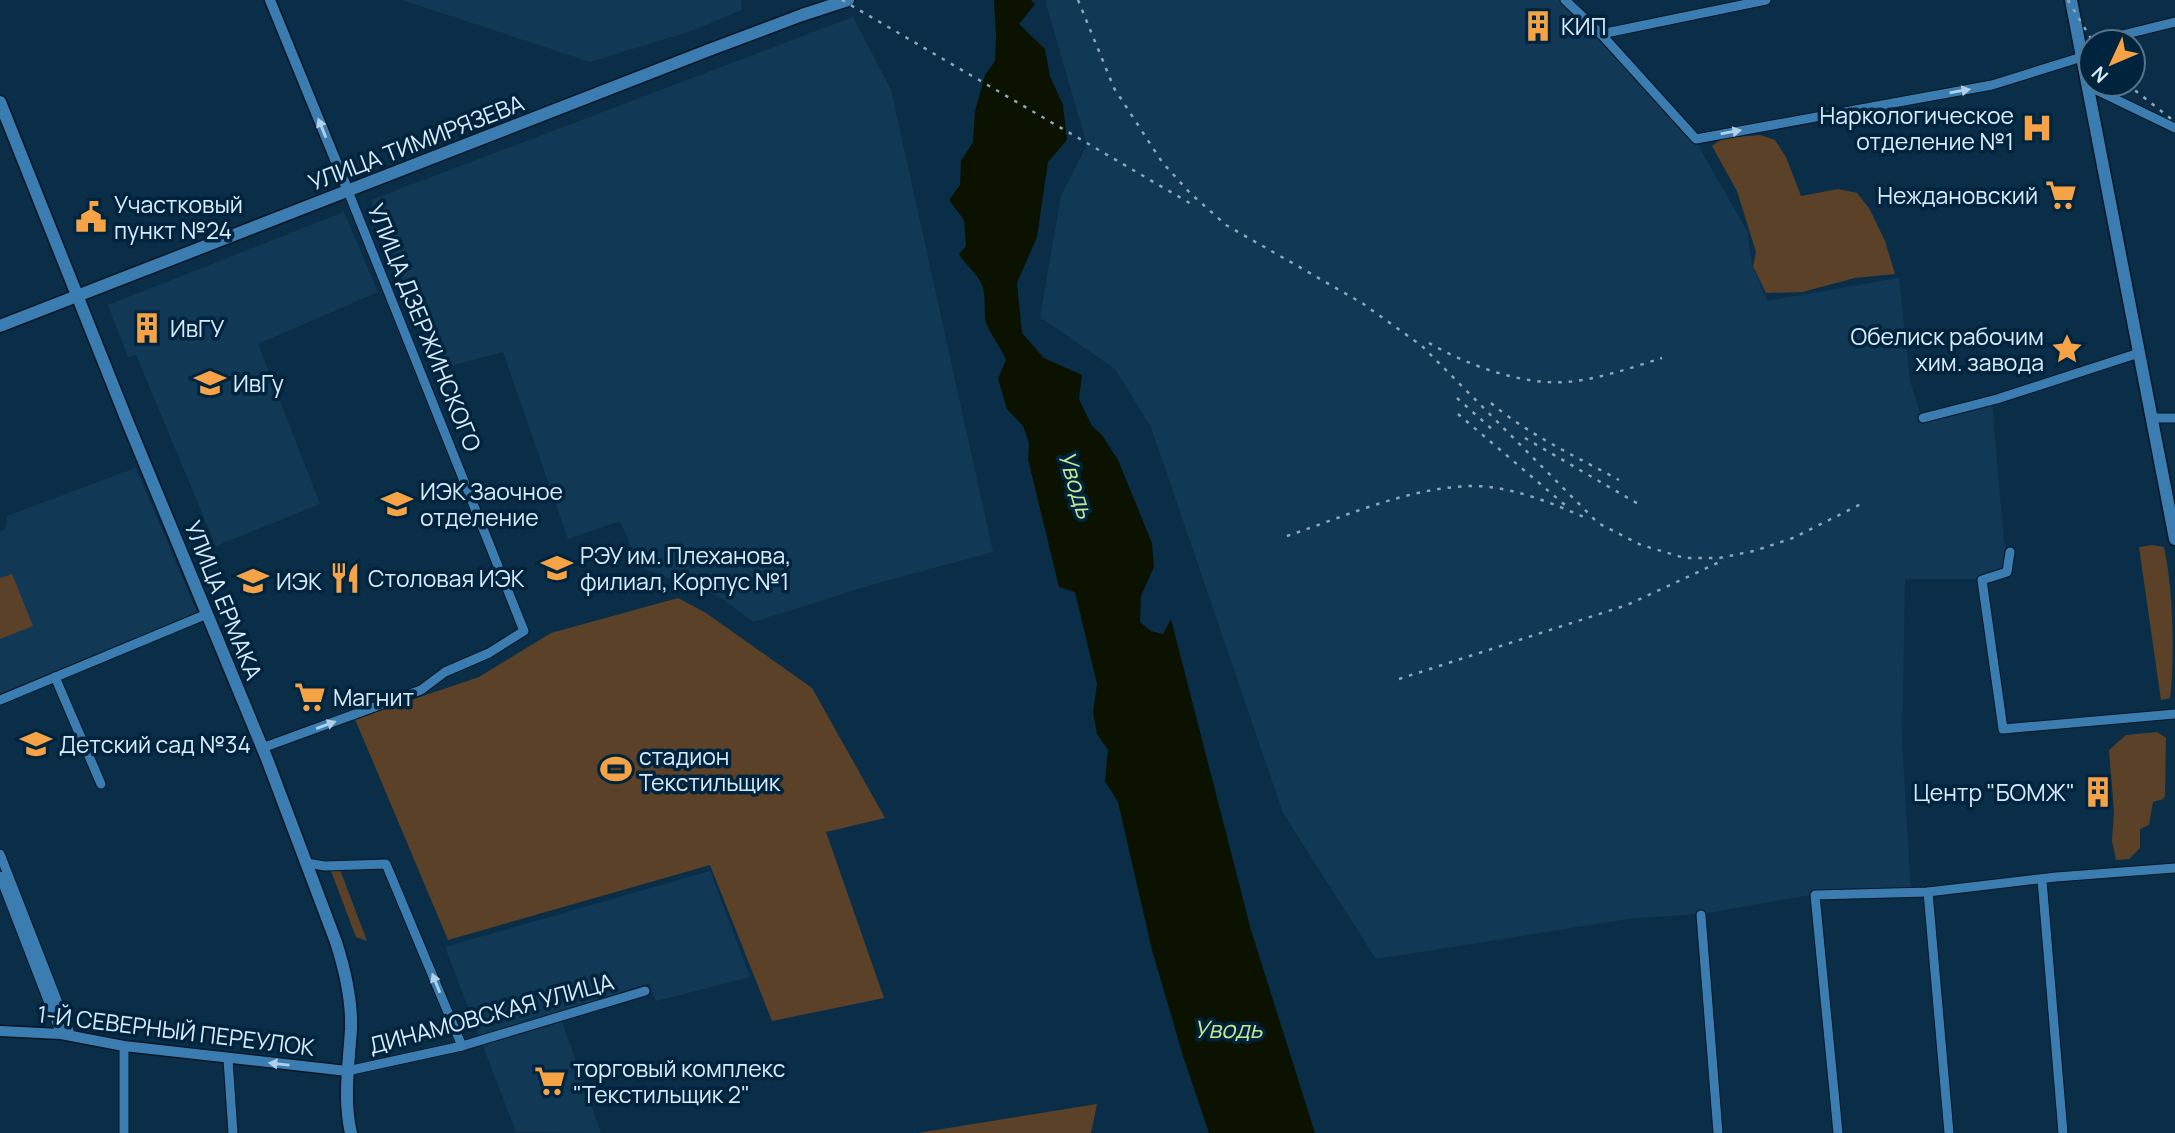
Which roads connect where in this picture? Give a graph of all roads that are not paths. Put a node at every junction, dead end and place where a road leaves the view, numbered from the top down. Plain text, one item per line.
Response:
1 (270, 0) edge
2 (848, 0) edge
3 (1564, 0) edge
4 (1766, 0) edge
5 (2071, 0) edge
6 (2175, 22) edge
7 (2147, 29) edge
8 (2077, 31) edge
9 (1601, 34) junction
10 (2077, 59) edge
11 (2090, 98) edge
12 (2113, 98) edge
13 (0, 102) edge
14 (2175, 128) edge
15 (348, 191) junction
16 (78, 297) junction
17 (0, 326) edge
18 (2139, 353) junction
19 (1923, 418) dead end
20 (2152, 418) junction
21 (2175, 418) edge
22 (2175, 538) edge
23 (2010, 552) dead end
24 (206, 614) junction
25 (55, 677) junction
26 (0, 700) edge
27 (2175, 714) edge
28 (262, 748) junction
29 (101, 784) dead end
30 (0, 854) edge
31 (306, 863) junction
32 (2175, 868) edge
33 (0, 876) edge
34 (2042, 880) junction
35 (1928, 892) junction
36 (1701, 915) dead end
37 (645, 991) dead end
38 (0, 1031) edge
39 (66, 1035) junction
40 (124, 1046) junction
41 (462, 1046) junction
42 (228, 1059) junction
43 (347, 1071) junction
44 (350, 1130) edge
45 (124, 1133) edge
46 (233, 1133) edge
47 (1718, 1133) edge
48 (1838, 1133) edge
49 (1949, 1133) edge
50 (2063, 1133) edge

15 -> 1 street, УЛИЦА ДЗЕРЖИНСКОГО
2 - 15 main road, УЛИЦА ТИМИРЯЗЕВА
3 - 9 street
4 - 9 street
5 - 8 main road
6 - 7 street
9 -> 10 street
11 - 18 main road
12 - 14 street
13 - 16 main road, УЛИЦА ЕРМАКА
15 - 16 main road, УЛИЦА ТИМИРЯЗЕВА
28 -> 15 street, УЛИЦА ДЗЕРЖИНСКОГО
16 - 17 main road, УЛИЦА ТИМИРЯЗЕВА
16 - 24 main road, УЛИЦА ЕРМАКА
18 - 19 street
18 - 20 main road
20 - 21 street
20 - 22 main road
23 - 27 street
24 - 25 street
24 - 28 main road, УЛИЦА ЕРМАКА
25 - 26 street
25 - 29 street
28 - 31 main road, УЛИЦА ЕРМАКА
30 - 39 street
41 -> 31 street
31 - 43 main road, УЛИЦА ЕРМАКА
32 - 34 street
33 - 39 street
34 - 35 street
34 - 50 street
35 - 48 street
35 - 49 street
36 - 47 street
37 - 41 street, ДИНАМОВСКАЯ УЛИЦА
38 - 39 street, 1-Й СЕВЕРНЫЙ ПЕРЕУЛОК
39 - 40 street, 1-Й СЕВЕРНЫЙ ПЕРЕУЛОК
40 - 42 street, 1-Й СЕВЕРНЫЙ ПЕРЕУЛОК
40 - 45 street
41 - 43 street, ДИНАМОВСКАЯ УЛИЦА
43 -> 42 street, 1-Й СЕВЕРНЫЙ ПЕРЕУЛОК
42 - 46 street
43 - 44 main road, УЛИЦА ЕРМАКА

